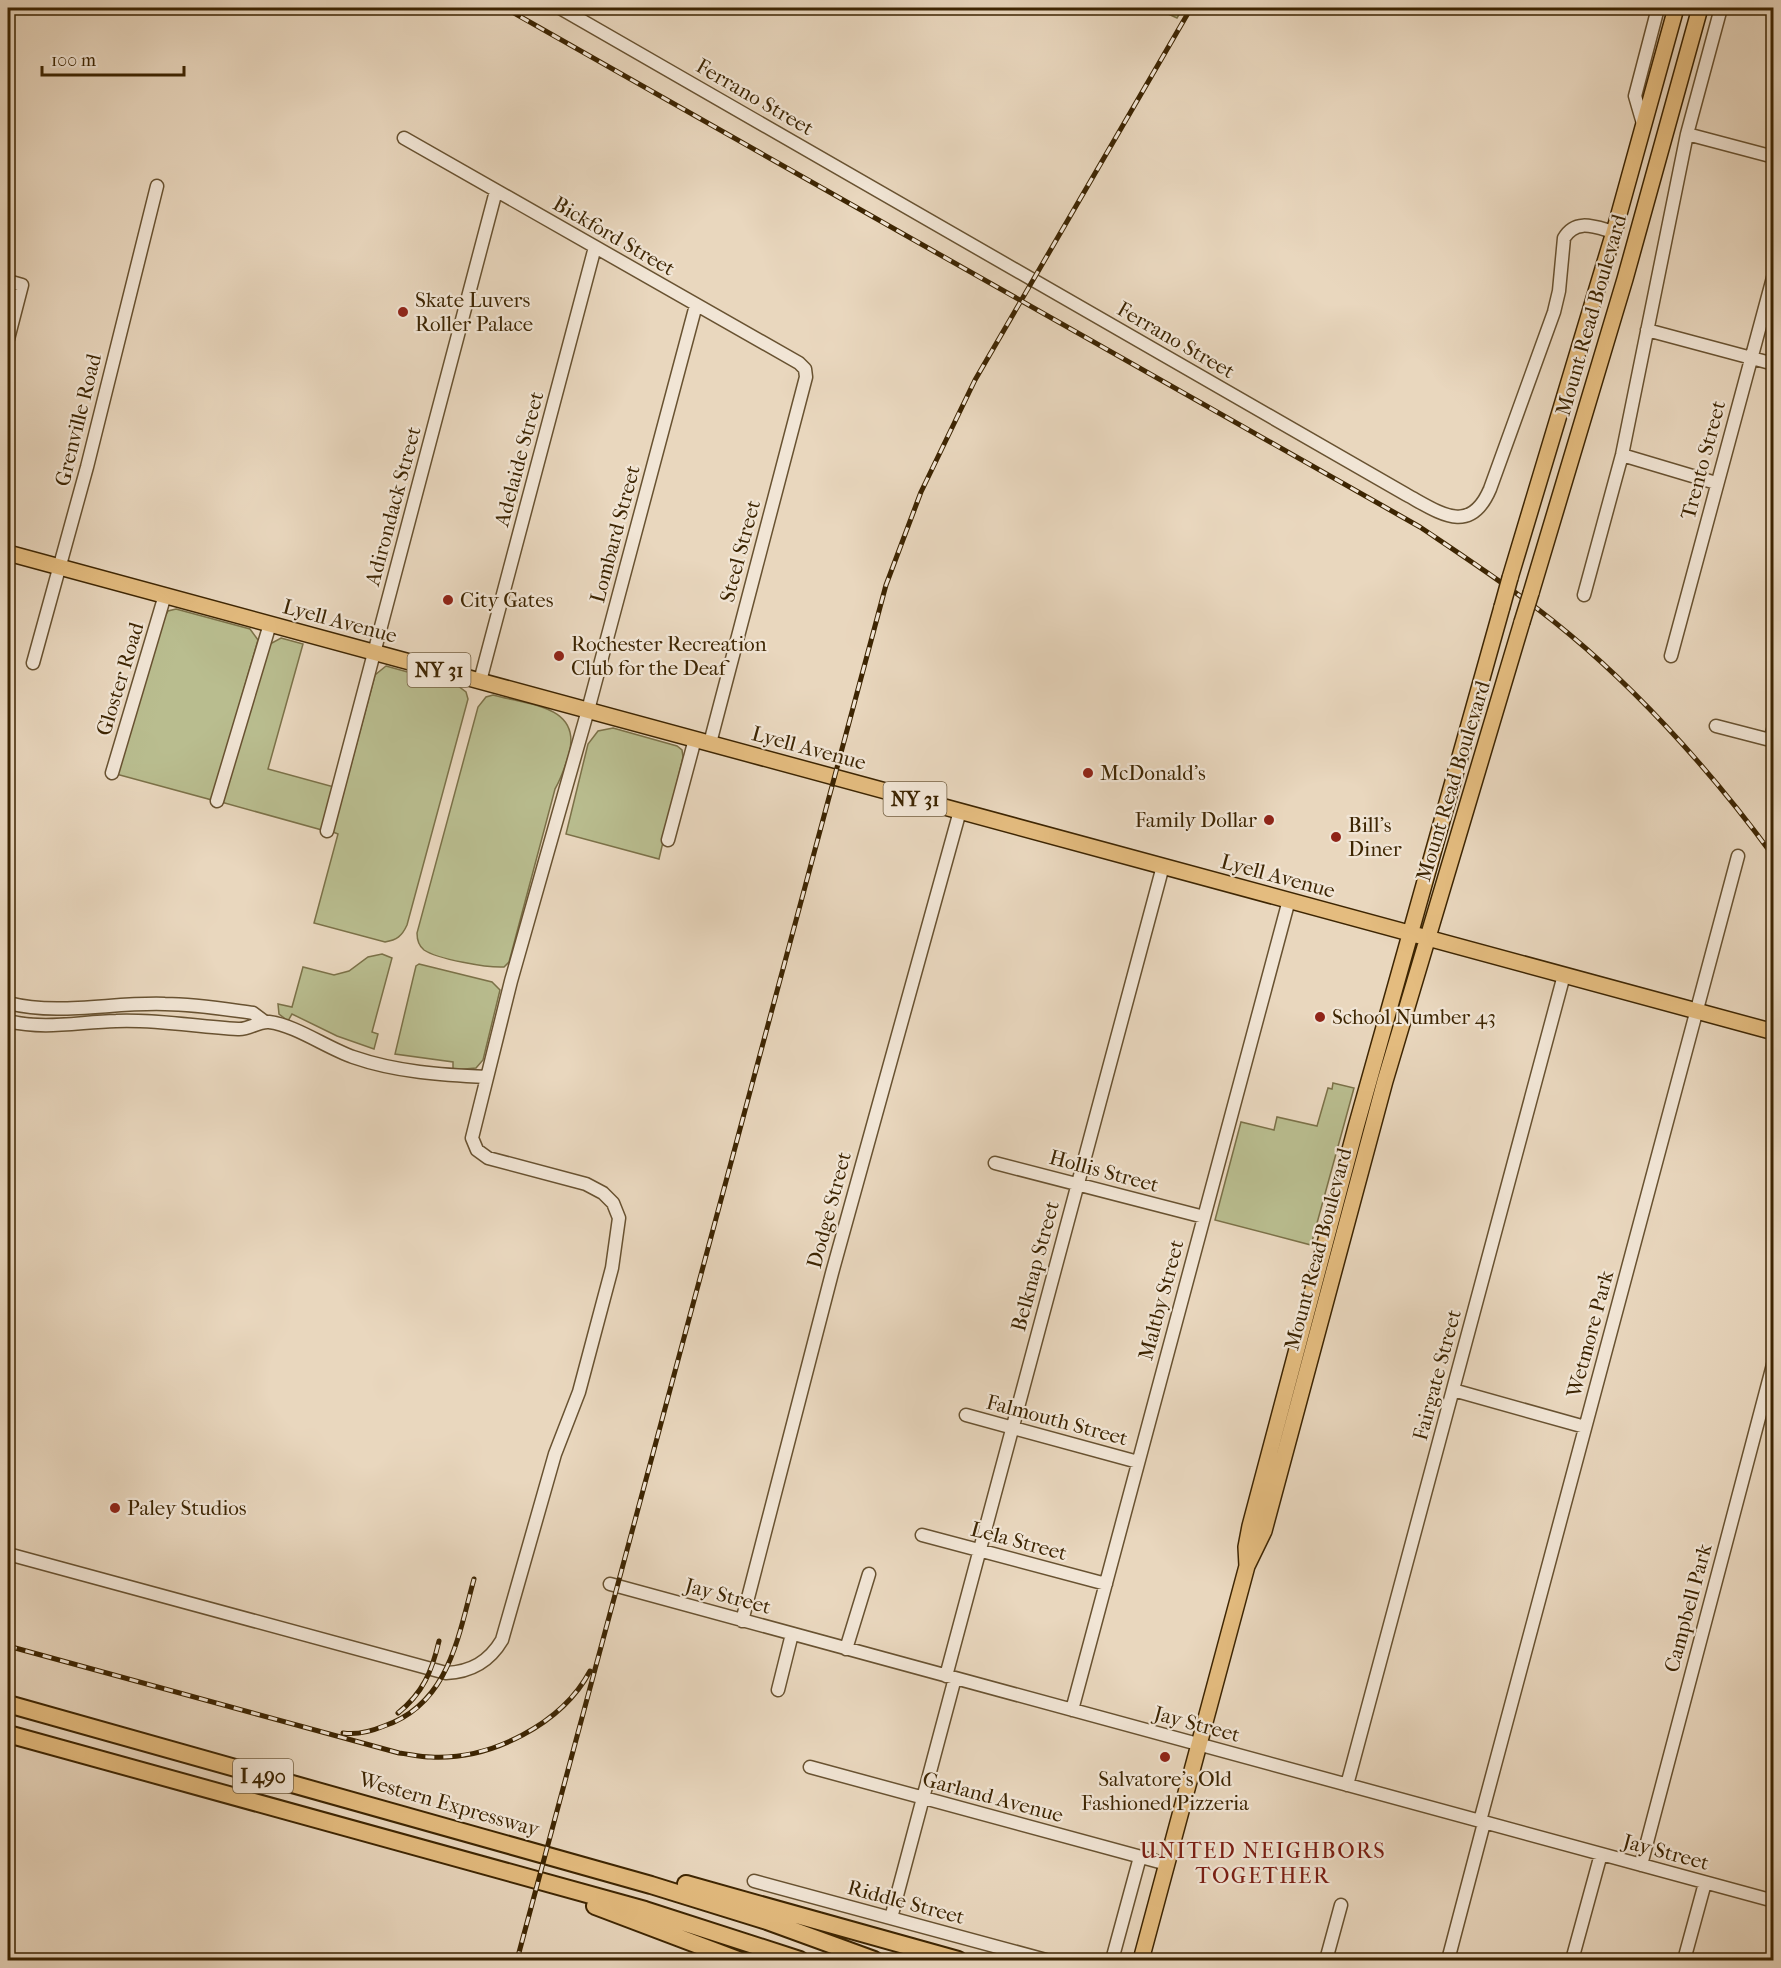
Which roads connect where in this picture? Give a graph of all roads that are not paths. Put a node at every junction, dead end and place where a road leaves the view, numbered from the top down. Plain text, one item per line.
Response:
1 (560, 8) edge
2 (1658, 8) edge
3 (1676, 8) edge
4 (1700, 8) edge
5 (1721, 8) edge
6 (1644, 127) junction
7 (1687, 134) junction
8 (404, 138) dead end
9 (1773, 157) edge
10 (157, 186) dead end
11 (496, 191) junction
12 (1647, 198) junction
13 (1614, 232) junction
14 (595, 247) junction
15 (1773, 274) edge
16 (1625, 279) junction
17 (8, 281) edge
18 (696, 305) junction
19 (1647, 330) junction
20 (8, 339) edge
21 (1751, 358) junction
22 (1773, 364) edge
23 (805, 369) joint
24 (1622, 455) junction
25 (1716, 483) junction
26 (8, 553) edge
27 (60, 567) junction
28 (165, 596) junction
29 (1584, 596) dead end
30 (270, 624) junction
31 (375, 652) junction
32 (1671, 656) dead end
33 (33, 663) dead end
34 (480, 681) junction
35 (588, 710) junction
36 (1716, 726) dead end
37 (1773, 726) edge
38 (703, 741) junction
39 (1772, 741) edge
40 (112, 773) dead end
41 (217, 801) dead end
42 (960, 811) junction
43 (327, 831) dead end
44 (668, 840) dead end
45 (1738, 856) dead end
46 (1163, 866) junction
47 (1289, 900) junction
48 (1410, 933) junction
49 (1428, 938) junction
50 (1564, 975) junction
51 (8, 1003) edge
52 (1697, 1011) junction
53 (8, 1021) edge
54 (265, 1022) junction
55 (1773, 1032) edge
56 (487, 1077) junction
57 (995, 1163) dead end
58 (1077, 1184) junction
59 (1204, 1218) junction
60 (1773, 1361) edge
61 (1453, 1390) junction
62 (966, 1415) dead end
63 (1585, 1426) junction
64 (1012, 1427) junction
65 (1138, 1462) junction
66 (922, 1535) dead end
67 (979, 1550) junction
68 (8, 1554) edge
69 (1247, 1566) junction
70 (869, 1574) dead end
71 (610, 1584) dead end
72 (1106, 1584) junction
73 (742, 1621) junction
74 (792, 1634) junction
75 (846, 1649) junction
76 (950, 1677) junction
77 (778, 1690) dead end
78 (8, 1704) edge
79 (1072, 1710) junction
80 (8, 1734) edge
81 (1199, 1745) junction
82 (810, 1767) dead end
83 (1347, 1785) junction
84 (922, 1798) junction
85 (1482, 1822) junction
86 (518, 1847) junction
87 (1601, 1854) junction
88 (1140, 1857) junction
89 (1167, 1864) junction
90 (1641, 1865) junction
91 (495, 1868) junction
92 (754, 1881) dead end
93 (1705, 1883) junction
94 (1773, 1901) edge
95 (1341, 1905) dead end
96 (891, 1918) junction
97 (706, 1948) junction
98 (731, 1960) edge
99 (738, 1960) edge
100 (800, 1960) edge
101 (874, 1960) edge
102 (958, 1960) edge
103 (1046, 1960) edge
104 (1112, 1960) edge
105 (1141, 1960) edge
106 (1326, 1960) edge
107 (1448, 1960) edge
108 (1572, 1960) edge
109 (1684, 1960) edge

1 - 13 street, Ferrano Street
2 - 6 street
3 - 6 main road, Mount Read Boulevard
4 - 12 main road, Mount Read Boulevard
5 - 7 street
6 - 13 main road, Mount Read Boulevard
7 - 9 street
7 - 19 street
8 - 11 street, Bickford Street
10 - 27 street, Grenville Road
11 - 14 street, Bickford Street
11 - 31 street, Adirondack Street
12 - 13 main road
12 - 16 main road, Mount Read Boulevard
13 - 16 main road
13 - 48 main road, Mount Read Boulevard, bridge
14 - 18 street, Bickford Street
14 - 34 street, Adelaide Street
15 - 21 street, Trento Street
16 - 49 main road, Mount Read Boulevard, bridge
17 - 20 street
18 - 23 street, Bickford Street
18 - 35 street, Lombard Street
19 - 21 street
19 - 24 street
21 - 22 street
21 - 25 street, Trento Street
23 - 38 street, Steel Street
24 - 25 street
24 - 29 street
25 - 32 street, Trento Street
26 - 27 main road, Lyell Avenue / NY 31
27 - 28 main road, Lyell Avenue / NY 31
27 - 33 street, Grenville Road
28 - 30 main road, Lyell Avenue / NY 31
28 - 40 street, Gloster Road
30 - 31 main road, Lyell Avenue / NY 31
30 - 41 street
31 - 34 main road, Lyell Avenue / NY 31
31 - 43 street, Adirondack Street
34 - 35 main road, Lyell Avenue / NY 31
35 - 38 main road, Lyell Avenue / NY 31
35 - 56 street, Lombard Street
36 - 39 street
37 - 39 street
38 - 42 main road, Lyell Avenue / NY 31
38 - 44 street, Steel Street
42 - 46 main road, Lyell Avenue / NY 31
42 - 73 street, Dodge Street
45 - 52 street, Wetmore Park
46 - 47 main road, Lyell Avenue / NY 31
46 - 58 street, Belknap Street
47 - 48 main road, Lyell Avenue / NY 31
47 - 59 street, Maltby Street
48 - 49 main road, Lyell Avenue / NY 31
48 - 69 main road, Mount Read Boulevard
49 - 50 main road, Lyell Avenue / NY 31
49 - 69 main road, Mount Read Boulevard
50 - 52 main road, Lyell Avenue / NY 31
50 - 61 street, Fairgate Street
51 - 54 street
52 - 55 main road, Lyell Avenue / NY 31
52 - 63 street, Wetmore Park
53 - 54 street
54 - 56 street
56 - 68 street, Lombard Street
57 - 58 street, Hollis Street
58 - 59 street, Hollis Street
58 - 64 street, Belknap Street
59 - 65 street, Maltby Street
60 - 90 street, Campbell Park
61 - 63 street
61 - 83 street, Fairgate Street
62 - 64 street, Falmouth Street
63 - 85 street, Wetmore Park
64 - 65 street, Falmouth Street
64 - 67 street, Belknap Street
65 - 72 street, Maltby Street
66 - 67 street, Lela Street
67 - 72 street, Lela Street
67 - 76 street, Belknap Street
69 - 81 main road, Mount Read Boulevard
70 - 75 street
71 - 73 street, Jay Street
72 - 79 street, Maltby Street
73 - 74 street, Jay Street
74 - 75 street, Jay Street
74 - 77 street
75 - 76 street, Jay Street
76 - 79 street, Jay Street
76 - 84 street, Belknap Street
78 - 86 highway, Western Expressway / I 490
79 - 81 street, Jay Street
80 - 91 highway, I 490
81 - 83 street, Jay Street
81 - 89 main road, Mount Read Boulevard
82 - 84 street, Garland Avenue
83 - 85 street, Jay Street
84 - 88 street, Garland Avenue
84 - 96 street, Belknap Street
85 - 87 street, Jay Street
85 - 107 street, Wetmore Park
86 - 101 highway, Western Expressway / I 490
86 - 102 highway
87 - 90 street, Jay Street
87 - 108 street
88 - 89 street, Garland Avenue
88 - 104 street
89 - 105 main road, Mount Read Boulevard
90 - 93 street, Jay Street
91 - 97 highway
91 - 100 highway, I 490
92 - 96 street, Riddle Street
93 - 94 street, Jay Street
93 - 109 street
95 - 106 street
96 - 103 street, Riddle Street
97 - 98 highway
97 - 99 highway

